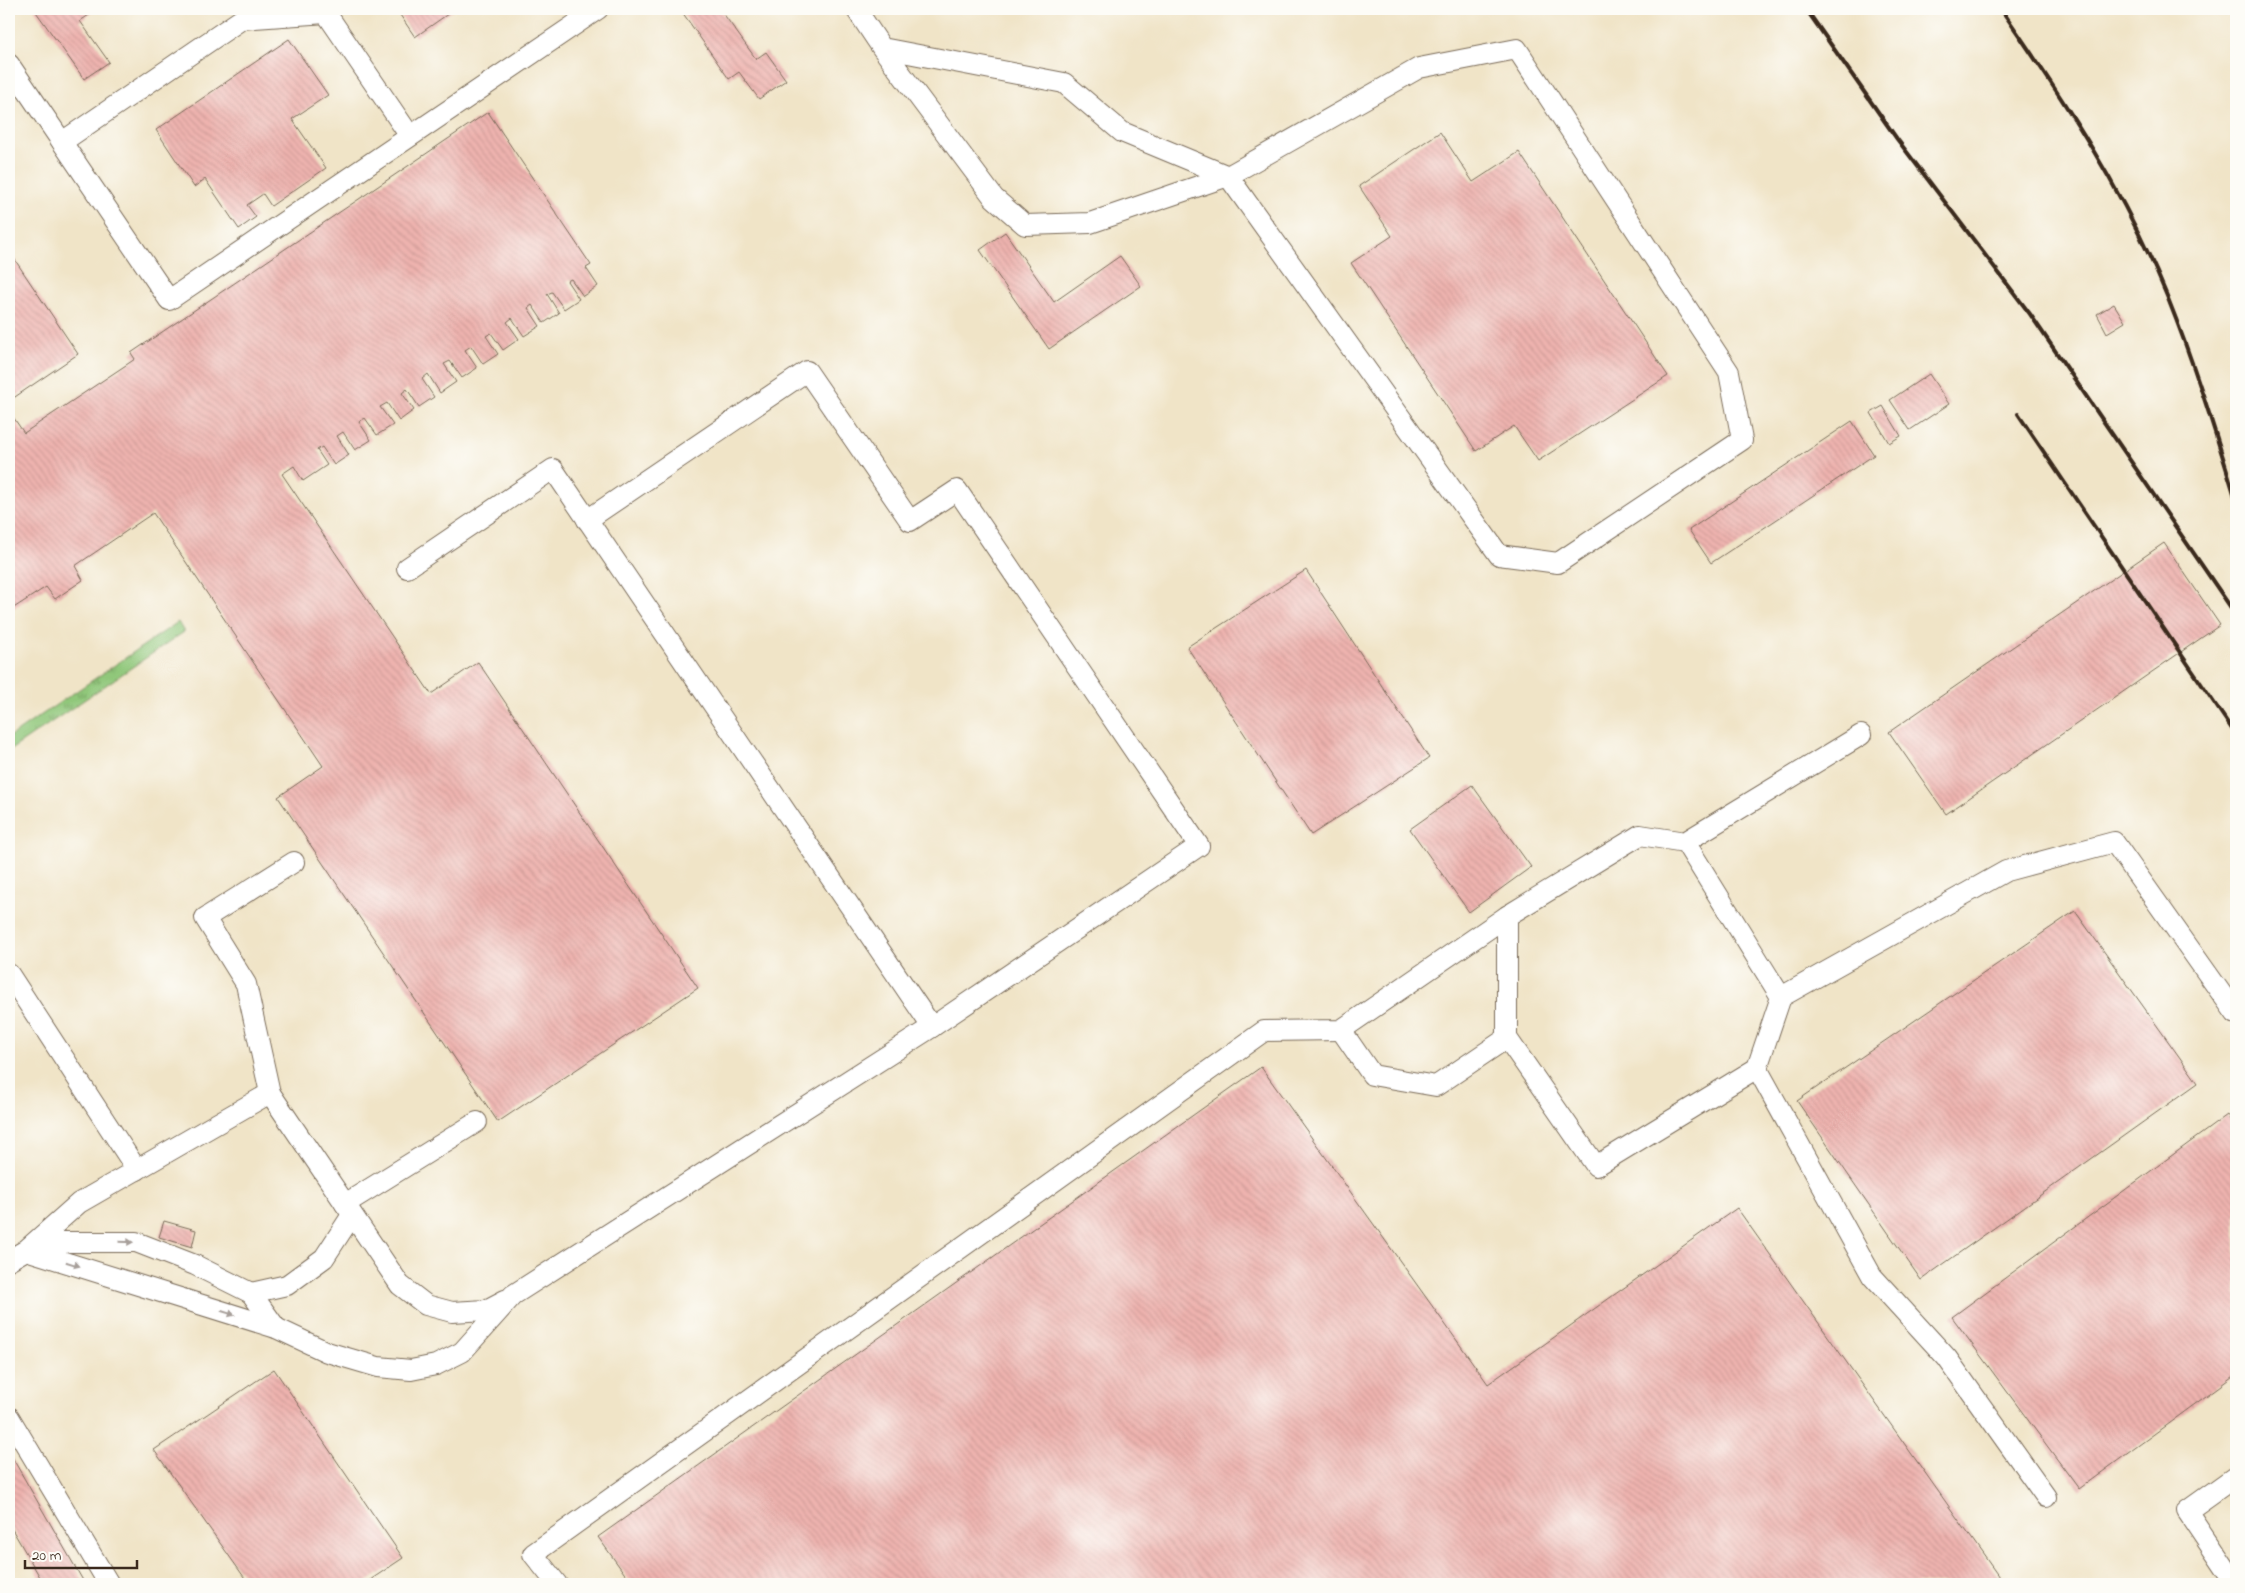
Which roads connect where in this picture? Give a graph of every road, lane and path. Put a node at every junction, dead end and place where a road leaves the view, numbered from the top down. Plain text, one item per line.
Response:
1 (598, 9) edge
2 (856, 9) edge
3 (326, 11) edge
4 (882, 48) junction
5 (9, 64) edge
6 (410, 136) junction
7 (62, 142) junction
8 (1228, 176) junction
9 (587, 520) junction
10 (408, 568) dead end
11 (1861, 735) dead end
12 (1685, 842) junction
13 (294, 862) dead end
14 (1507, 916) junction
15 (9, 974) edge
16 (1781, 997) junction
17 (2236, 1014) edge
18 (932, 1027) junction
19 (1341, 1030) junction
20 (1507, 1038) junction
21 (1757, 1068) junction
22 (270, 1093) junction
23 (477, 1122) dead end
24 (137, 1170) junction
25 (348, 1209) junction
26 (26, 1250) junction
27 (9, 1260) edge
28 (251, 1294) junction
29 (513, 1295) junction
30 (276, 1328) junction
31 (9, 1417) edge
32 (2236, 1476) edge
33 (2046, 1497) dead end
34 (109, 1584) edge
35 (557, 1584) edge
36 (2236, 1584) edge

1 - 6 lane
2 - 4 lane
3 - 6 lane
3 - 7 lane
4 - 8 lane
4 - 8 lane
5 - 7 lane
6 - 7 lane
8 - 8 lane
9 - 10 lane
9 - 18 lane
9 - 18 lane
11 - 12 lane
12 - 14 lane
12 - 16 lane
13 - 22 lane
14 - 19 lane
14 - 20 lane
15 - 24 lane
16 - 17 lane
16 - 21 lane
18 - 29 lane
19 - 20 lane
19 - 35 lane
20 - 21 lane
21 - 33 lane
22 - 24 lane
22 - 25 lane
23 - 25 lane
24 - 26 lane
25 - 28 lane
25 - 29 lane
26 - 27 lane
26 -> 28 lane
26 -> 30 lane
28 - 30 lane
29 - 30 lane
31 - 34 lane
32 - 36 lane

